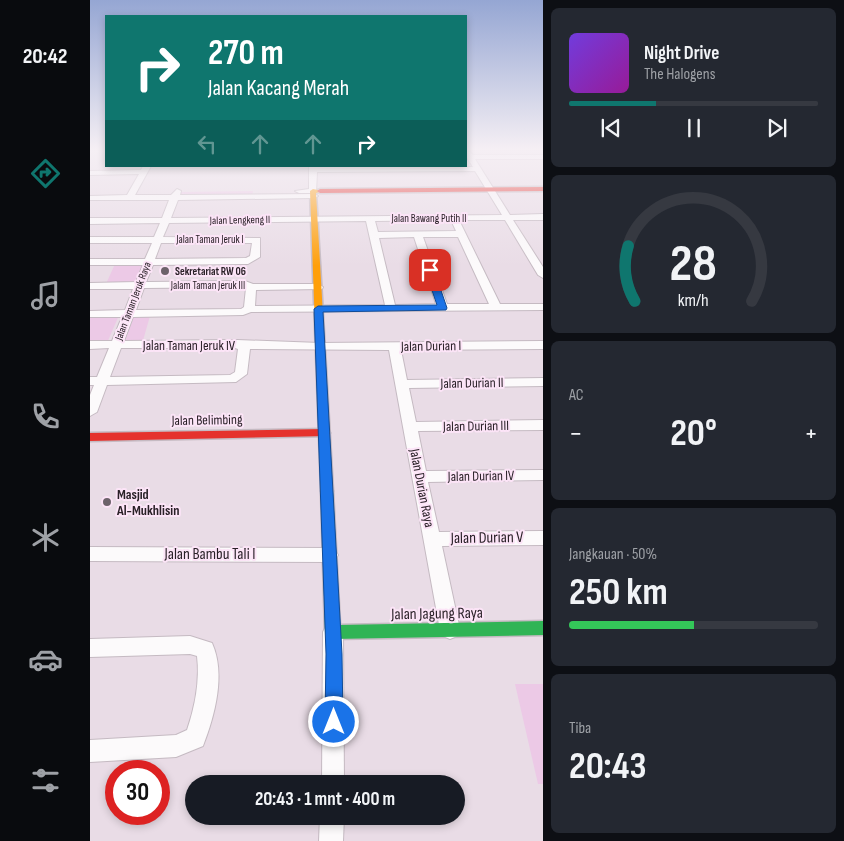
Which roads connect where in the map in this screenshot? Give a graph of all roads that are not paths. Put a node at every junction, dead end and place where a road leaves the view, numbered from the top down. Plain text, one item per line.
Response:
1 (136, 187) edge
2 (314, 187) edge
3 (490, 187) edge
4 (543, 189) edge
5 (493, 192) junction
6 (132, 194) junction
7 (175, 194) junction
8 (314, 194) junction
9 (90, 198) edge
10 (543, 217) edge
11 (370, 218) junction
12 (454, 218) junction
13 (507, 218) junction
14 (315, 219) junction
15 (90, 221) edge
16 (165, 221) junction
17 (417, 234) junction
18 (462, 234) junction
19 (374, 235) junction
20 (158, 239) junction
21 (90, 240) edge
22 (149, 261) junction
23 (90, 262) edge
24 (543, 275) edge
25 (139, 285) junction
26 (90, 286) edge
27 (251, 287) junction
28 (318, 287) junction
29 (543, 307) edge
30 (443, 308) junction
31 (496, 308) junction
32 (249, 309) junction
33 (318, 309) junction
34 (391, 309) junction
35 (128, 313) junction
36 (90, 314) edge
37 (90, 345) edge
38 (112, 345) junction
39 (242, 345) junction
40 (543, 345) edge
41 (320, 347) junction
42 (394, 347) junction
43 (94, 381) edge
44 (543, 382) edge
45 (401, 384) junction
46 (90, 412) edge
47 (543, 425) edge
48 (410, 427) junction
49 (324, 433) junction
50 (90, 437) edge
51 (543, 475) edge
52 (420, 477) junction
53 (543, 538) edge
54 (432, 539) junction
55 (90, 554) edge
56 (329, 555) junction
57 (543, 628) edge
58 (450, 630) junction
59 (333, 632) junction
60 (90, 648) edge
61 (90, 751) edge
62 (333, 775) edge
63 (332, 825) edge
64 (332, 841) edge

1 - 6 street
2 - 8 street
3 - 5 street
4 - 5 street
5 - 8 street
5 - 13 street
6 - 7 street
6 - 9 street
7 - 8 street
7 - 16 street, Jalan Taman Jeruk Raya
8 - 14 street
10 - 13 street, Jalan Bawang Putih II
11 - 12 street, Jalan Bawang Putih II
11 - 14 street, Jalan Bawang Putih II
11 - 19 street
12 - 13 street, Jalan Bawang Putih II
12 - 18 street
13 - 24 street
14 - 16 street, Jalan Lengkeng II
14 - 28 street
15 - 16 street, Jalan Lengkeng II
16 - 20 street, Jalan Taman Jeruk Raya
17 - 18 street
17 - 19 street
17 - 30 street
18 - 31 street
19 - 34 street
20 - 21 street
20 - 22 street, Jalan Taman Jeruk Raya
20 - 22 street, Jalan Taman Jeruk I
22 - 23 street
22 - 25 street, Jalan Taman Jeruk Raya
25 - 26 street, Jalam Taman Jeruk III
25 - 27 street, Jalam Taman Jeruk III
25 - 35 street, Jalan Taman Jeruk Raya
27 - 28 street
27 - 32 street, Jalam Taman Jeruk III
28 - 33 street
29 - 31 street
30 - 31 street
30 - 34 street
32 - 33 street
32 - 35 street, Jalam Taman Jeruk III
33 - 34 street
33 - 41 street
35 - 36 street, Jalam Taman Jeruk III
35 - 38 street, Jalan Taman Jeruk Raya
37 - 38 street, Jalan Taman Jeruk IV
38 - 39 street, Jalan Taman Jeruk IV
38 - 43 street, Jalan Taman Jeruk Raya
39 - 41 street, Jalan Durian I
39 - 43 street, Jalan Taman Jeruk IV
40 - 42 street, Jalan Durian I
41 - 42 street, Jalan Durian I
41 - 49 street
42 - 45 street, Jalan Durian Raya
43 - 46 street, Jalan Taman Jeruk Raya
44 - 45 street, Jalan Durian II
45 - 48 street, Jalan Durian Raya
47 - 48 street, Jalan Durian III
48 - 52 street, Jalan Durian Raya
49 - 50 street, Jalan Belimbing
49 - 56 street
51 - 52 street, Jalan Durian IV
52 - 54 street, Jalan Durian Raya
53 - 54 street, Jalan Durian V
54 - 58 street, Jalan Durian Raya
55 - 56 street, Jalan Bambu Tali I
56 - 59 street
57 - 58 street, Jalan Jagung Raya
58 - 59 street, Jalan Jagung Raya
59 - 62 street
60 - 61 street
63 - 64 street

